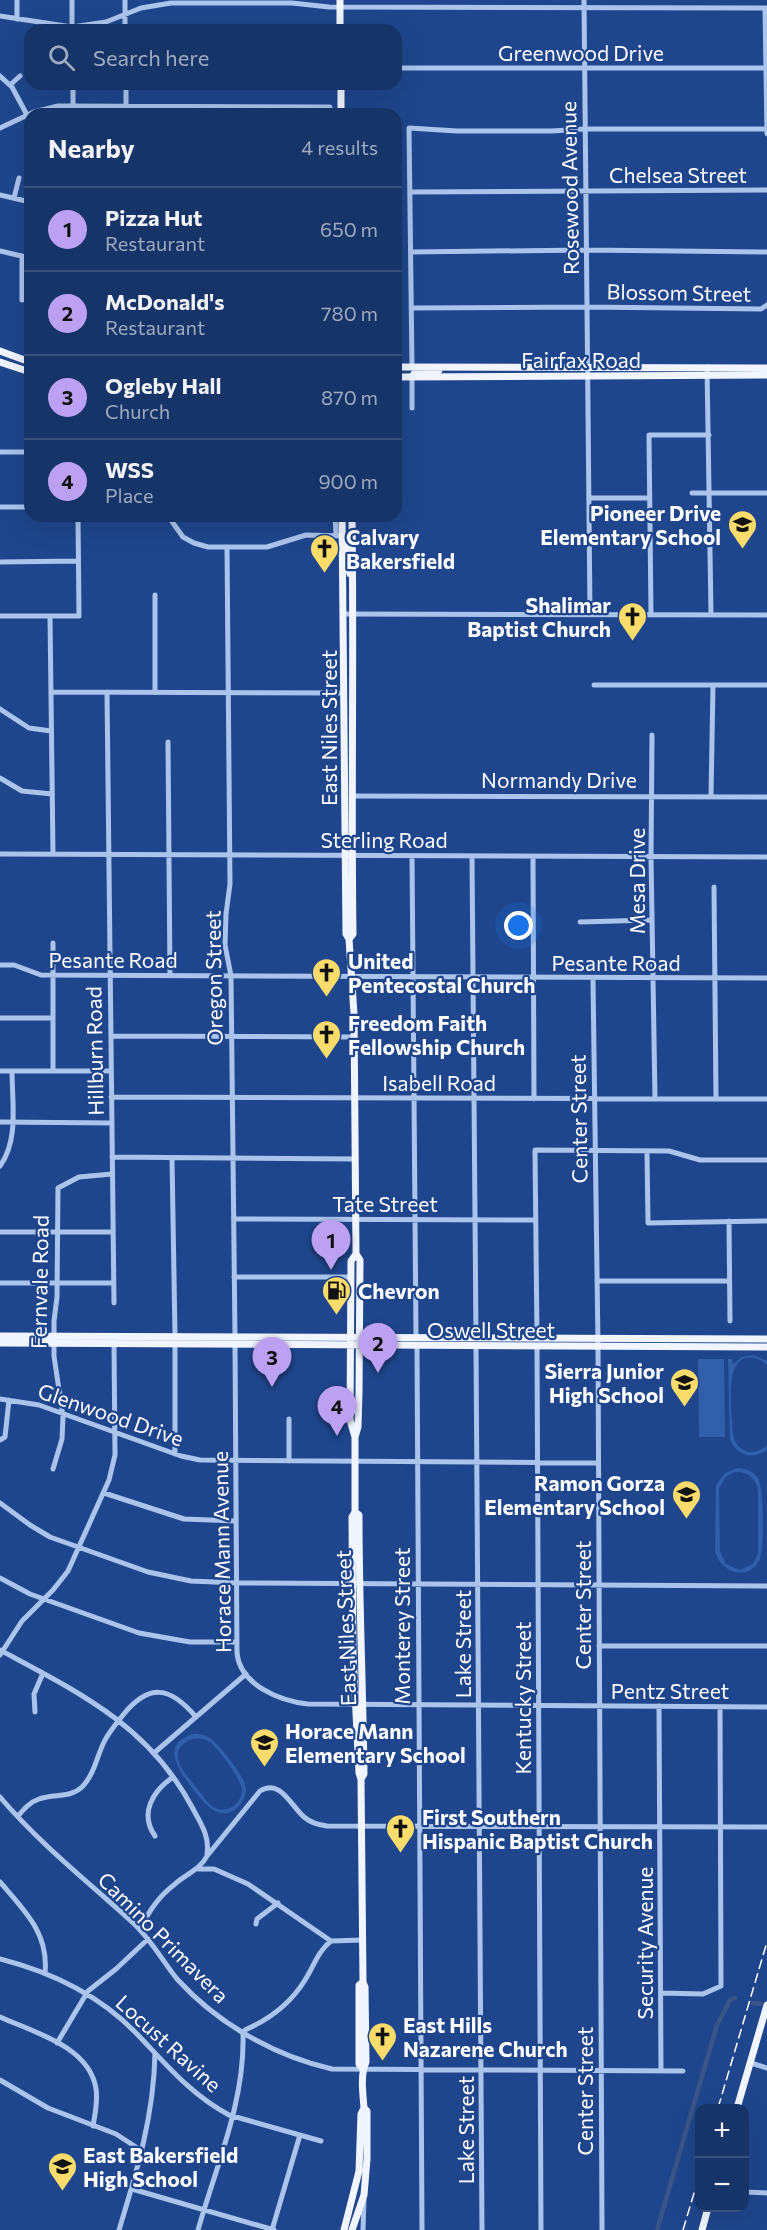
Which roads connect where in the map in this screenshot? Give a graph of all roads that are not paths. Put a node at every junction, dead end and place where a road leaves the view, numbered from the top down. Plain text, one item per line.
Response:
1 (17, 0) edge
2 (72, 0) edge
3 (125, 0) edge
4 (398, 0) edge
5 (584, 0) edge
6 (340, 4) edge
7 (399, 7) junction
8 (584, 8) junction
9 (766, 8) edge
10 (125, 15) junction
11 (0, 16) edge
12 (17, 19) junction
13 (48, 24) edge
14 (72, 24) edge
15 (99, 24) edge
16 (126, 24) edge
17 (340, 24) edge
18 (402, 68) edge
19 (585, 68) junction
20 (766, 69) edge
21 (0, 76) edge
22 (20, 76) dead end
23 (10, 85) junction
24 (73, 90) edge
25 (126, 90) edge
26 (341, 90) edge
27 (73, 105) junction
28 (126, 106) junction
29 (276, 106) joint
30 (330, 107) dead end
31 (46, 108) edge
32 (341, 108) edge
33 (24, 110) edge
34 (24, 116) edge
35 (0, 128) edge
36 (585, 129) junction
37 (767, 129) edge
38 (767, 134) edge
39 (19, 178) dead end
40 (767, 190) edge
41 (586, 191) junction
42 (410, 192) junction
43 (0, 195) edge
44 (14, 198) junction
45 (24, 200) edge
46 (586, 250) junction
47 (0, 251) edge
48 (411, 252) junction
49 (767, 252) edge
50 (22, 256) joint
51 (22, 300) dead end
52 (766, 306) edge
53 (587, 307) junction
54 (411, 308) junction
55 (0, 351) edge
56 (24, 360) edge
57 (0, 362) edge
58 (402, 367) edge
59 (412, 367) junction
60 (453, 367) junction
61 (767, 368) edge
62 (24, 370) edge
63 (588, 371) junction
64 (708, 371) junction
65 (767, 375) edge
66 (402, 377) edge
67 (412, 377) junction
68 (412, 408) dead end
69 (709, 435) junction
70 (0, 452) edge
71 (24, 452) edge
72 (692, 493) dead end
73 (710, 493) junction
74 (767, 493) edge
75 (589, 498) junction
76 (649, 498) junction
77 (0, 507) edge
78 (24, 507) edge
79 (78, 522) edge
80 (172, 522) edge
81 (336, 522) edge
82 (341, 522) edge
83 (352, 522) edge
84 (339, 536) junction
85 (226, 547) junction
86 (78, 561) junction
87 (0, 562) edge
88 (353, 583) junction
89 (155, 595) dead end
90 (343, 614) junction
91 (353, 614) junction
92 (590, 614) junction
93 (651, 614) junction
94 (711, 615) junction
95 (767, 615) edge
96 (0, 616) edge
97 (50, 616) junction
98 (594, 685) dead end
99 (714, 685) junction
100 (767, 685) edge
101 (51, 692) junction
102 (107, 692) junction
103 (155, 692) junction
104 (228, 692) junction
105 (344, 693) junction
106 (0, 709) edge
107 (51, 731) junction
108 (351, 735) junction
109 (652, 735) dead end
110 (168, 742) dead end
111 (345, 758) junction
112 (0, 778) edge
113 (52, 794) junction
114 (352, 796) junction
115 (652, 796) junction
116 (711, 796) junction
117 (767, 796) edge
118 (0, 854) edge
119 (53, 854) junction
120 (109, 855) junction
121 (169, 855) junction
122 (230, 855) junction
123 (348, 856) junction
124 (412, 856) junction
125 (472, 856) junction
126 (533, 856) junction
127 (651, 857) junction
128 (767, 857) edge
129 (714, 887) dead end
130 (652, 920) junction
131 (580, 922) dead end
132 (53, 943) dead end
133 (0, 964) edge
134 (53, 976) junction
135 (110, 976) junction
136 (170, 976) junction
137 (231, 976) junction
138 (350, 977) junction
139 (413, 977) junction
140 (473, 977) junction
141 (533, 978) junction
142 (714, 978) junction
143 (767, 978) edge
144 (593, 979) junction
145 (654, 979) junction
146 (0, 1018) edge
147 (53, 1018) junction
148 (111, 1036) junction
149 (232, 1037) junction
150 (354, 1037) junction
151 (0, 1071) edge
152 (12, 1071) junction
153 (53, 1071) junction
154 (111, 1071) junction
155 (111, 1097) junction
156 (232, 1097) junction
157 (355, 1098) junction
158 (414, 1098) junction
159 (474, 1098) junction
160 (534, 1099) junction
161 (595, 1099) junction
162 (655, 1099) junction
163 (716, 1099) junction
164 (767, 1100) edge
165 (0, 1122) edge
166 (12, 1122) junction
167 (112, 1123) junction
168 (595, 1150) junction
169 (647, 1151) junction
170 (112, 1158) junction
171 (172, 1158) junction
172 (233, 1158) junction
173 (356, 1159) junction
174 (767, 1160) edge
175 (0, 1166) edge
176 (112, 1174) junction
177 (234, 1219) junction
178 (356, 1219) junction
179 (415, 1219) junction
180 (475, 1220) junction
181 (536, 1220) junction
182 (729, 1221) junction
183 (767, 1221) edge
184 (0, 1232) edge
185 (58, 1232) junction
186 (113, 1232) junction
187 (356, 1254) junction
188 (234, 1277) junction
189 (351, 1277) junction
190 (597, 1281) junction
191 (729, 1281) junction
192 (0, 1283) edge
193 (57, 1283) junction
194 (113, 1284) junction
195 (114, 1303) dead end
196 (730, 1321) dead end
197 (0, 1336) edge
198 (235, 1336) junction
199 (280, 1337) junction
200 (416, 1337) junction
201 (476, 1338) junction
202 (537, 1338) junction
203 (53, 1339) junction
204 (767, 1339) edge
205 (175, 1340) junction
206 (354, 1341) junction
207 (598, 1342) junction
208 (0, 1343) edge
209 (114, 1343) junction
210 (190, 1344) junction
211 (235, 1345) junction
212 (417, 1346) junction
213 (476, 1346) junction
214 (537, 1346) junction
215 (767, 1347) edge
216 (0, 1399) edge
217 (9, 1400) junction
218 (63, 1414) junction
219 (289, 1419) dead end
220 (7, 1420) junction
221 (0, 1431) edge
222 (115, 1432) junction
223 (0, 1440) edge
224 (175, 1454) junction
225 (236, 1461) junction
226 (289, 1461) junction
227 (355, 1462) junction
228 (417, 1462) junction
229 (477, 1462) junction
230 (537, 1463) junction
231 (598, 1463) junction
232 (53, 1469) dead end
233 (104, 1493) junction
234 (0, 1503) edge
235 (236, 1521) junction
236 (80, 1548) junction
237 (0, 1578) edge
238 (237, 1583) junction
239 (356, 1583) junction
240 (417, 1583) junction
241 (478, 1584) junction
242 (538, 1584) junction
243 (598, 1584) junction
244 (767, 1586) edge
245 (44, 1600) junction
246 (237, 1642) junction
247 (599, 1646) junction
248 (767, 1646) edge
249 (1, 1652) edge
250 (43, 1673) junction
251 (246, 1674) junction
252 (360, 1705) junction
253 (418, 1705) junction
254 (478, 1705) junction
255 (539, 1706) junction
256 (599, 1706) junction
257 (659, 1706) junction
258 (720, 1707) junction
259 (767, 1707) edge
260 (36, 1712) dead end
261 (196, 1717) junction
262 (119, 1720) junction
263 (154, 1753) junction
264 (173, 1777) junction
265 (0, 1797) edge
266 (18, 1816) junction
267 (361, 1826) junction
268 (419, 1826) junction
269 (479, 1827) junction
270 (539, 1827) junction
271 (600, 1827) junction
272 (660, 1827) junction
273 (720, 1827) junction
274 (767, 1827) edge
275 (155, 1836) dead end
276 (207, 1856) junction
277 (196, 1870) junction
278 (0, 1882) edge
279 (278, 1902) junction
280 (256, 1924) dead end
281 (140, 1930) junction
282 (148, 1939) junction
283 (362, 1940) junction
284 (331, 1941) junction
285 (0, 1959) edge
286 (45, 1973) junction
287 (87, 1994) junction
288 (661, 1994) junction
289 (767, 2005) edge
290 (0, 2017) edge
291 (243, 2032) junction
292 (57, 2043) junction
293 (155, 2053) junction
294 (751, 2063) junction
295 (767, 2068) edge
296 (363, 2069) junction
297 (420, 2069) junction
298 (481, 2070) junction
299 (540, 2070) junction
300 (601, 2070) junction
301 (661, 2071) junction
302 (683, 2071) dead end
303 (0, 2080) edge
304 (739, 2104) edge
305 (364, 2108) junction
306 (233, 2116) junction
307 (93, 2126) junction
308 (300, 2135) junction
309 (321, 2141) dead end
310 (142, 2151) junction
311 (132, 2189) junction
312 (356, 2189) junction
313 (749, 2193) edge
314 (767, 2193) edge
315 (364, 2195) junction
316 (204, 2210) junction
317 (707, 2212) edge
318 (352, 2229) edge
319 (363, 2229) edge
320 (119, 2230) edge
321 (198, 2230) edge
322 (273, 2230) edge
323 (344, 2230) edge
324 (422, 2230) edge
325 (482, 2230) edge
326 (541, 2230) edge
327 (602, 2230) edge
328 (702, 2230) edge

1 - 12 street
2 - 14 street
3 - 10 street
4 - 7 street
5 - 8 street, Rosewood Avenue
6 - 7 street
6 - 10 street
6 - 17 main road
7 - 8 street
8 - 9 street
8 - 19 street, Rosewood Avenue
9 - 20 street
10 - 15 street
10 - 16 street
11 - 12 street
12 - 13 street
18 - 19 street, Greenwood Drive
19 - 20 street, Greenwood Drive
19 - 36 street, Rosewood Avenue
20 - 37 street
21 - 23 street
22 - 23 street
23 - 33 street
24 - 27 street
25 - 28 street
26 - 32 main road
27 - 28 street
27 - 31 street
28 - 29 street
29 - 30 street
34 - 35 street
36 - 37 street
36 - 41 street, Rosewood Avenue
36 - 42 street
37 - 38 street
39 - 44 street
40 - 41 street, Chelsea Street
41 - 42 street, Chelsea Street
41 - 46 street, Rosewood Avenue
42 - 48 street
43 - 44 street
44 - 45 street
46 - 48 street
46 - 49 street
46 - 53 street, Rosewood Avenue
47 - 50 street
48 - 54 street
50 - 51 street
52 - 53 street, Blossom Street
53 - 54 street, Blossom Street
53 - 63 street, Rosewood Avenue
54 - 59 street
55 - 56 main road
57 - 62 main road
58 - 59 main road, Fairfax Road
59 - 60 main road, Fairfax Road
60 - 63 main road, Fairfax Road
60 - 67 main road
61 - 64 main road, Fairfax Road
63 - 64 main road, Fairfax Road
63 - 67 main road, Fairfax Road
63 - 75 street
64 - 65 main road, Fairfax Road
64 - 69 street
66 - 67 main road, Fairfax Road
67 - 68 street
69 - 73 street
69 - 76 street
70 - 71 street
72 - 73 street
73 - 74 street
73 - 94 street
75 - 76 street
75 - 92 street
76 - 93 street
77 - 78 street
79 - 86 street
80 - 85 street
81 - 84 street
82 - 84 main road, East Niles Street
83 - 88 main road, East Niles Street
84 - 85 street
84 - 88 main road
84 - 90 main road, East Niles Street
85 - 104 street, Oregon Street
86 - 87 street
86 - 97 street
88 - 91 main road, East Niles Street
89 - 103 street
90 - 91 street
90 - 105 main road, East Niles Street
91 - 92 street
91 - 108 main road, East Niles Street
92 - 93 street
93 - 94 street
94 - 95 street
96 - 97 street
97 - 101 street
98 - 99 street
99 - 100 street
99 - 116 street
101 - 102 street
101 - 107 street
102 - 103 street
102 - 120 street, Hillburn Road
103 - 104 street
104 - 105 street
104 - 122 street, Oregon Street
105 - 108 main road
105 - 111 main road, East Niles Street
106 - 107 street
107 - 113 street
108 - 114 main road, East Niles Street
109 - 115 street, Mesa Drive
110 - 121 street
111 - 114 main road
111 - 123 main road, East Niles Street
112 - 113 street
113 - 119 street
114 - 115 street, Normandy Drive
114 - 123 main road, East Niles Street
115 - 116 street, Normandy Drive
115 - 127 street, Mesa Drive
116 - 117 street, Normandy Drive
118 - 119 street, Sterling Road
119 - 120 street, Sterling Road
120 - 121 street, Sterling Road
120 - 135 street, Hillburn Road
121 - 122 street, Sterling Road
121 - 136 street
122 - 123 street, Sterling Road
122 - 137 street, Oregon Street
123 - 124 street, Sterling Road
123 - 138 main road, East Niles Street
124 - 125 street, Sterling Road
124 - 139 street
125 - 126 street, Sterling Road
125 - 140 street
126 - 127 street, Sterling Road
126 - 141 street
127 - 128 street, Sterling Road
127 - 130 street, Mesa Drive
129 - 142 street
130 - 131 street
130 - 145 street, Mesa Drive
132 - 134 street
133 - 134 street, Pesante Road
134 - 135 street, Pesante Road
134 - 147 street
135 - 136 street, Pesante Road
135 - 148 street, Hillburn Road
136 - 137 street, Pesante Road
137 - 138 street, Pesante Road
137 - 149 street, Oregon Street
138 - 139 street, Pesante Road
138 - 150 main road, East Niles Street
139 - 140 street, Pesante Road
139 - 158 street
140 - 141 street, Pesante Road
140 - 159 street
141 - 144 street, Pesante Road
141 - 160 street
142 - 143 street, Pesante Road
142 - 145 street, Pesante Road
142 - 163 street
144 - 145 street, Pesante Road
144 - 161 street, Center Street
145 - 162 street, Mesa Drive
146 - 147 street
147 - 153 street
148 - 149 street
148 - 154 street, Hillburn Road
149 - 150 street
149 - 156 street, Oregon Street
150 - 157 main road, East Niles Street
151 - 152 street
152 - 153 street
152 - 166 street
153 - 154 street
154 - 155 street, Hillburn Road
155 - 156 street, Isabell Road
155 - 167 street, Hillburn Road
156 - 157 street, Isabell Road
156 - 172 street, Oregon Street
157 - 158 street, Isabell Road
157 - 173 main road, East Niles Street
158 - 159 street, Isabell Road
158 - 179 street
159 - 160 street, Isabell Road
159 - 180 street
160 - 161 street, Isabell Road
161 - 162 street, Isabell Road
161 - 168 street, Center Street
162 - 163 street, Isabell Road
163 - 164 street, Isabell Road
165 - 166 street
166 - 167 street
166 - 175 street
167 - 170 street, Hillburn Road
168 - 169 street
168 - 181 street
168 - 190 street, Center Street
169 - 174 street
169 - 182 street
170 - 171 street
170 - 176 street, Hillburn Road
171 - 172 street
171 - 205 street
172 - 173 street
172 - 177 street, Oregon Street
173 - 178 main road, East Niles Street
176 - 185 street, Fernvale Road
176 - 186 street, Hillburn Road
177 - 178 street, Tate Street
177 - 188 street, Oregon Street
178 - 179 street, Tate Street
178 - 187 main road, East Niles Street
179 - 180 street, Tate Street
179 - 200 street
180 - 181 street, Tate Street
180 - 201 street
181 - 202 street
182 - 183 street
182 - 191 street
184 - 185 street
185 - 186 street
185 - 193 street, Fernvale Road
186 - 194 street, Hillburn Road
187 - 189 main road, East Niles Street
187 - 206 main road, East Niles Street
188 - 189 street
188 - 198 street, Oregon Street
189 - 206 main road, East Niles Street
190 - 191 street
190 - 207 street, Center Street
191 - 196 street
192 - 193 street
193 - 194 street
193 - 203 street, Fernvale Road
194 - 195 street, Hillburn Road
197 - 203 main road, Oswell Street
198 - 199 main road, Oswell Street
198 - 205 main road, Oswell Street
198 - 210 main road
199 - 206 main road, Oswell Street
199 - 211 main road
200 - 201 main road, Oswell Street
200 - 206 main road, Oswell Street
201 - 202 main road, Oswell Street
202 - 207 main road, Oswell Street
203 - 205 main road, Oswell Street
203 - 208 main road, Oswell Street
203 - 209 main road, Oswell Street
203 - 218 street, Fernvale Road
204 - 207 main road, Oswell Street
205 - 209 main road, Oswell Street
205 - 210 main road, Oswell Street
205 - 224 street
206 - 211 main road, Oswell Street
206 - 212 main road, Oswell Street
206 - 227 main road, East Niles Street
207 - 214 main road, Oswell Street
207 - 215 main road, Oswell Street
207 - 231 street, Center Street
209 - 222 street
210 - 211 main road, Oswell Street
211 - 225 street, Horace Mann Avenue
212 - 213 main road, Oswell Street
212 - 228 street, Monterey Street
213 - 214 main road, Oswell Street
213 - 229 street, Lake Street
214 - 230 street, Kentucky Street
216 - 217 street, Glenwood Drive
217 - 218 street, Glenwood Drive
217 - 220 street
218 - 222 street, Glenwood Drive
218 - 232 street, Fernvale Road
219 - 226 street
220 - 221 street
220 - 223 street
222 - 224 street, Glenwood Drive
222 - 233 street
224 - 225 street, Glenwood Drive
225 - 226 street, Glenwood Drive
225 - 235 street, Horace Mann Avenue
226 - 227 street, Glenwood Drive
227 - 228 street, Glenwood Drive
227 - 239 main road, East Niles Street
228 - 229 street, Glenwood Drive
228 - 240 street, Monterey Street
229 - 230 street, Glenwood Drive
229 - 241 street, Lake Street
230 - 231 street, Glenwood Drive
230 - 242 street, Kentucky Street
231 - 243 street, Center Street
233 - 235 street
233 - 236 street
234 - 236 street
235 - 238 street, Horace Mann Avenue
236 - 238 street
236 - 245 street
237 - 245 street
238 - 239 street
238 - 246 street, Horace Mann Avenue
239 - 240 street
239 - 252 main road, East Niles Street
240 - 241 street
240 - 253 street, Monterey Street
241 - 242 street
241 - 254 street, Lake Street
242 - 243 street
242 - 255 street, Kentucky Street
243 - 244 street
243 - 247 street, Center Street
245 - 246 street
245 - 249 street
246 - 251 street, Horace Mann Avenue
247 - 248 street
247 - 256 street, Center Street
249 - 250 street
250 - 260 street
250 - 262 street
251 - 252 street, Horace Mann Avenue
251 - 261 street
252 - 253 street, Pentz Street
252 - 267 main road, East Niles Street
253 - 254 street, Pentz Street
253 - 268 street, Monterey Street
254 - 255 street, Pentz Street
254 - 269 street, Lake Street
255 - 256 street, Pentz Street
255 - 270 street, Kentucky Street
256 - 257 street, Pentz Street
256 - 271 street, Center Street
257 - 258 street, Pentz Street
257 - 272 street, Security Avenue
258 - 259 street, Pentz Street
258 - 273 street
261 - 262 street
261 - 263 street
262 - 263 street
262 - 266 street
263 - 264 street
264 - 275 street
264 - 276 street
265 - 266 street, Camino Primavera
266 - 281 street, Camino Primavera
267 - 268 street
267 - 276 street
267 - 283 main road, East Niles Street
268 - 269 street
268 - 297 street, Monterey Street
269 - 270 street
269 - 298 street, Lake Street
270 - 271 street
270 - 299 street, Kentucky Street
271 - 272 street
271 - 300 street, Center Street
272 - 273 street
272 - 288 street, Security Avenue
273 - 274 street
273 - 288 street
276 - 277 street
277 - 279 street
277 - 281 street
278 - 286 street
279 - 280 street
279 - 284 street
281 - 282 street, Camino Primavera
282 - 287 street
282 - 291 street, Camino Primavera
283 - 284 street
283 - 296 main road, East Niles Street
284 - 291 street
285 - 286 street, Locust Ravine
286 - 287 street, Locust Ravine
287 - 292 street
287 - 293 street, Locust Ravine
288 - 301 street, Security Avenue
289 - 294 main road
290 - 292 street
291 - 296 street, Camino Primavera
291 - 306 street
292 - 307 street
293 - 306 street, Locust Ravine
293 - 310 street
294 - 295 street
294 - 304 main road
296 - 297 street, Camino Primavera
296 - 305 main road, East Niles Street
297 - 298 street, Camino Primavera
297 - 324 street, Monterey Street
298 - 299 street, Camino Primavera
298 - 325 street, Lake Street
299 - 300 street, Camino Primavera
299 - 326 street, Kentucky Street
300 - 301 street, Camino Primavera
300 - 327 street, Center Street
301 - 302 street, Camino Primavera
303 - 307 street
305 - 312 main road, East Niles Street
305 - 315 main road, East Niles Street
306 - 308 street, Locust Ravine
306 - 316 street
307 - 310 street
308 - 309 street, Locust Ravine
308 - 322 street
310 - 311 street
311 - 316 street
311 - 320 street
312 - 315 main road
312 - 323 main road, East Niles Street
313 - 314 street
315 - 318 main road, East Niles Street
315 - 319 street
316 - 321 street
316 - 322 street
317 - 328 main road
318 - 319 street

